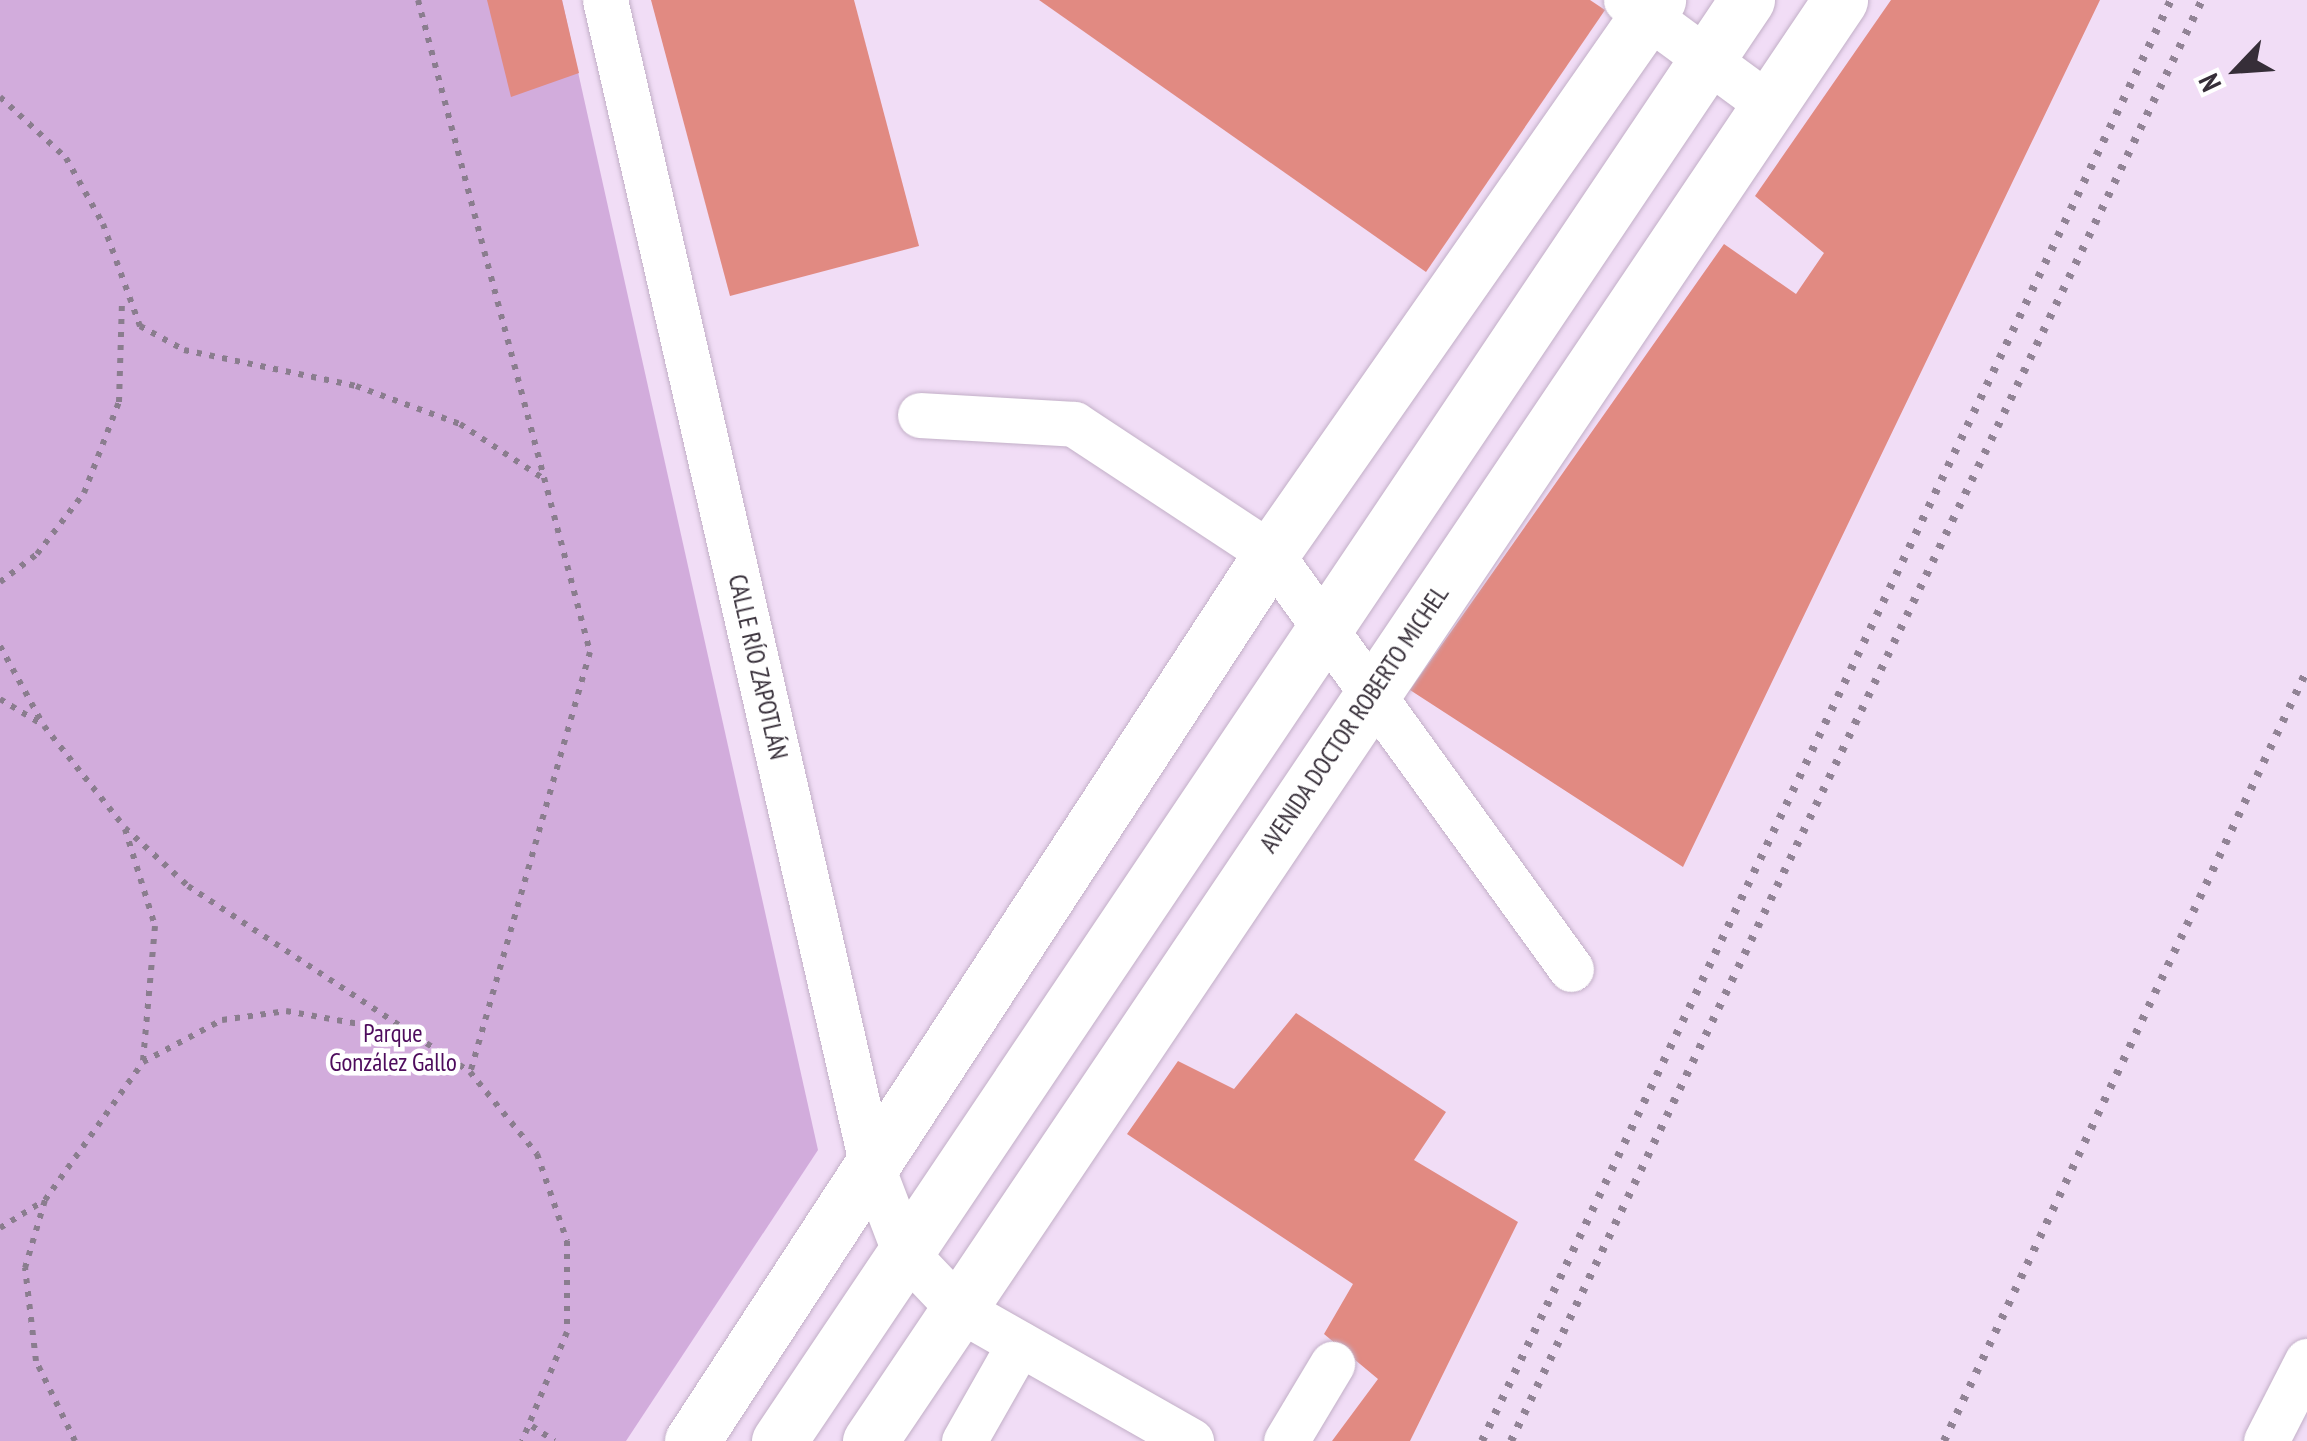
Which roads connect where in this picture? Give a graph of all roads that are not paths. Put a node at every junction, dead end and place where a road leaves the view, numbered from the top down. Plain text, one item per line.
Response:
1 (606, 0) edge
2 (1746, 0) edge
3 (1840, 0) edge
4 (1644, 5) edge
5 (1706, 60) junction
6 (1769, 105) junction
7 (1495, 243) junction
8 (1556, 290) junction
9 (1613, 337) junction
10 (920, 415) dead end
11 (1271, 554) junction
12 (1330, 625) junction
13 (1374, 690) junction
14 (1151, 887) junction
15 (1217, 921) junction
16 (1571, 969) dead end
17 (872, 1167) junction
18 (904, 1251) junction
19 (959, 1310) junction
20 (1020, 1344) junction
21 (2307, 1361) edge
22 (1332, 1364) dead end
23 (692, 1441) edge
24 (779, 1441) edge
25 (870, 1441) edge
26 (964, 1441) edge
27 (1190, 1441) edge
28 (1286, 1441) edge
29 (2266, 1441) edge

1 - 17 street, CALLE RÍO ZAPOTLÁN
2 - 5 main road
3 - 6 main road, AVENIDA DOCTOR ROBERTO MICHEL
4 - 5 street
4 - 7 main road
5 - 6 street
5 - 8 main road
6 - 9 main road, AVENIDA DOCTOR ROBERTO MICHEL
7 - 8 main road
7 - 11 main road
8 - 9 main road
8 - 12 main road
9 - 13 main road, AVENIDA DOCTOR ROBERTO MICHEL
10 - 11 street
11 - 12 street
11 - 17 main road
12 - 13 street
12 - 14 main road
13 - 15 main road, AVENIDA DOCTOR ROBERTO MICHEL
13 - 16 street
14 - 15 main road
14 - 18 main road
15 - 19 main road, AVENIDA DOCTOR ROBERTO MICHEL
17 - 18 street, CALLE RÍO ZAPOTLÁN
17 - 23 main road
18 - 19 street, CALLE RÍO ZAPOTLÁN
18 - 24 main road
19 - 20 street, CALLE RÍO ZAPOTLÁN
19 - 25 main road, AVENIDA DOCTOR ROBERTO MICHEL
20 - 26 street
20 - 27 street, CALLE RÍO ZAPOTLÁN
21 - 29 street
22 - 28 street

